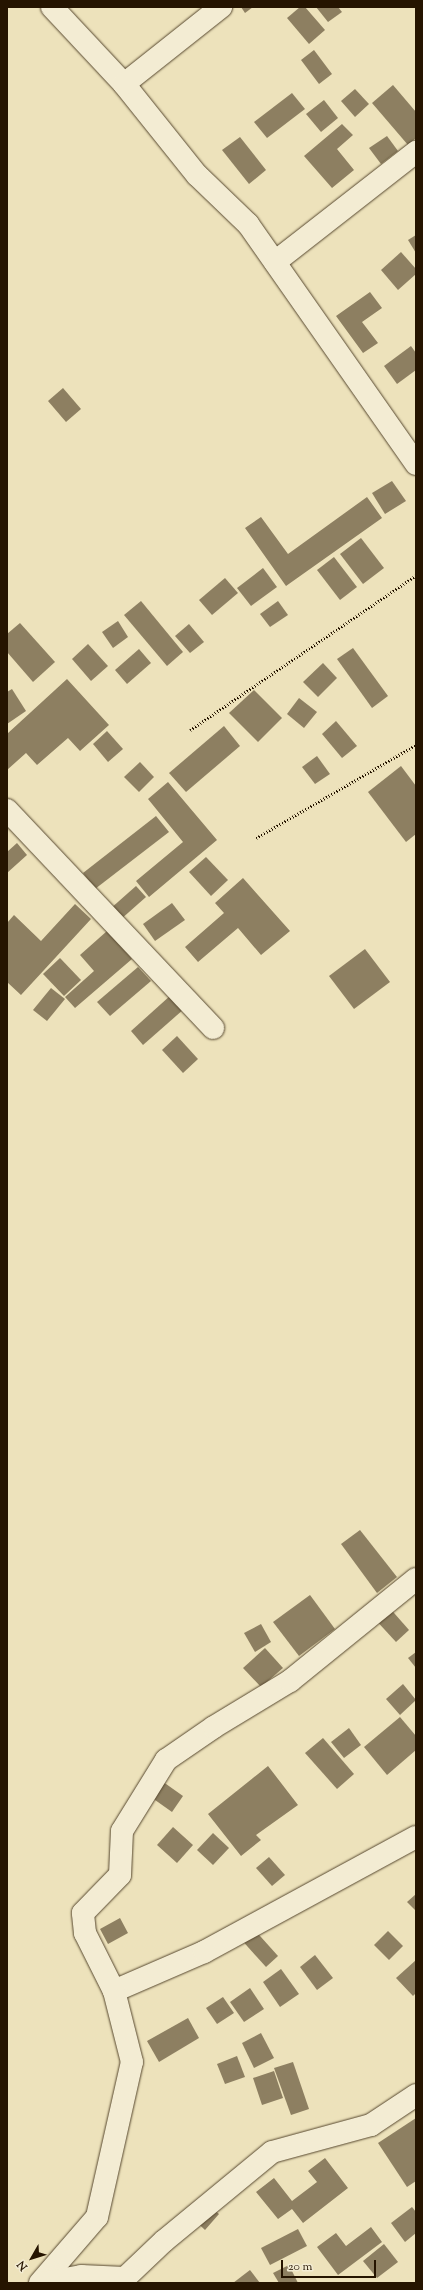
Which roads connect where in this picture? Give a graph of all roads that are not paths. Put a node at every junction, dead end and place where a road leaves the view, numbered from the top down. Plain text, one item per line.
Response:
1 (52, 7) edge
2 (221, 7) edge
3 (124, 84) junction
4 (416, 152) edge
5 (275, 262) junction
6 (416, 464) edge
7 (7, 810) edge
8 (213, 1028) dead end
9 (416, 1579) edge
10 (416, 1837) edge
11 (114, 1991) junction
12 (416, 2095) edge
13 (41, 2283) edge

1 - 3 street
2 - 3 street
3 - 5 street
4 - 5 street
5 - 6 street
7 - 8 street
9 - 11 street
10 - 11 street
11 - 13 street
12 - 13 street

